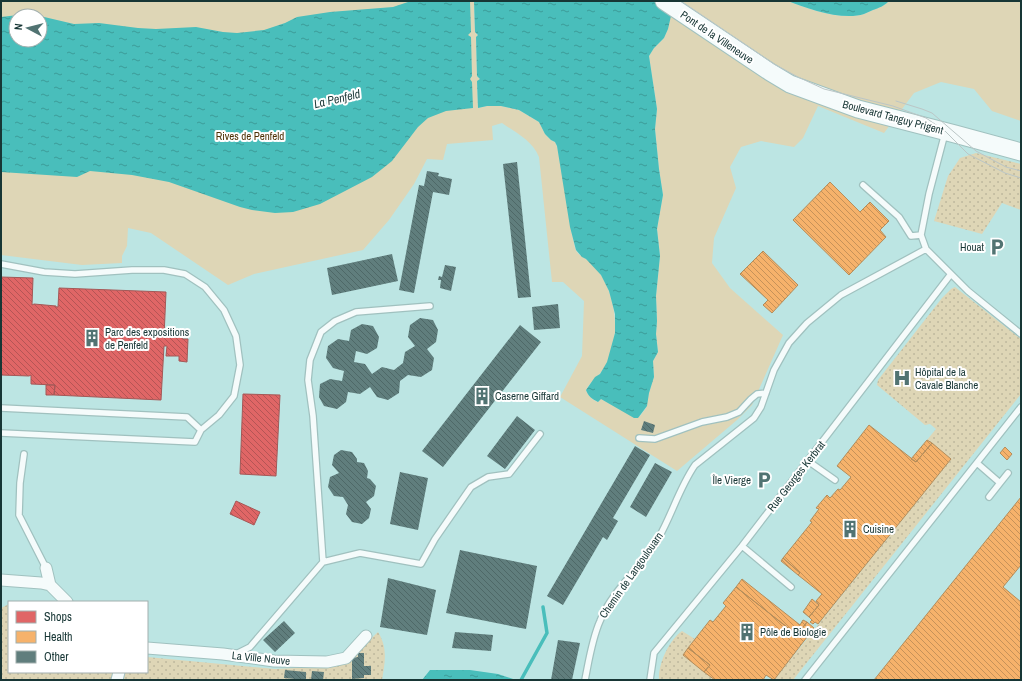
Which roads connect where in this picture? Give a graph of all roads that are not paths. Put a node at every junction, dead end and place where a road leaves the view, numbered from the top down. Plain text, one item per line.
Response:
1 (664, 1) edge
2 (770, 72) joint
3 (945, 131) junction
4 (1021, 152) edge
5 (863, 185) dead end
6 (920, 235) junction
7 (926, 249) junction
8 (1, 264) edge
9 (952, 274) junction
10 (430, 306) dead end
11 (1021, 334) edge
12 (766, 393) junction
13 (1021, 407) edge
14 (1, 408) edge
15 (201, 430) junction
16 (1, 433) edge
17 (540, 434) dead end
18 (639, 438) dead end
19 (24, 454) dead end
20 (808, 461) junction
21 (977, 463) junction
22 (1008, 473) dead end
23 (835, 480) dead end
24 (1000, 483) junction
25 (989, 497) dead end
26 (742, 546) junction
27 (323, 562) junction
28 (46, 568) joint
29 (1, 580) edge
30 (50, 585) junction
31 (791, 587) dead end
32 (66, 601) edge
33 (366, 636) dead end
34 (148, 648) edge
35 (234, 656) junction
36 (585, 680) edge
37 (650, 680) edge
38 (805, 680) edge

1 - 2 main road, Pont de la Villeneuve
2 - 3 main road, Boulevard Tanguy Prigent
3 - 4 main road, Boulevard Tanguy Prigent
3 - 6 lane
5 - 6 lane
6 - 7 lane
7 - 9 lane
7 - 12 lane, Chemin de Langoulouarn
8 - 15 lane
9 - 11 lane
9 - 20 lane, Rue Georges Kerbrat
10 - 27 lane
12 - 18 lane
12 - 36 lane, Chemin de Langoulouarn
13 - 21 lane
14 - 15 lane
15 - 16 lane
17 - 27 lane
19 - 28 lane
20 - 23 lane
20 - 26 lane, Rue Georges Kerbrat
21 - 24 lane
21 - 38 lane
22 - 24 lane
24 - 25 lane
26 - 31 lane
26 - 37 lane, Rue Georges Kerbrat
27 - 35 lane
28 - 30 street
29 - 30 street
30 - 32 street
33 - 35 street, La Ville Neuve
34 - 35 street, La Ville Neuve

